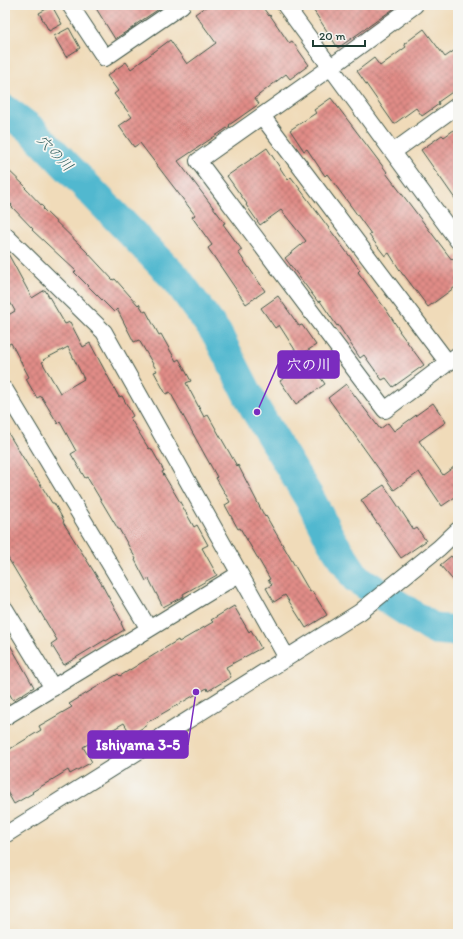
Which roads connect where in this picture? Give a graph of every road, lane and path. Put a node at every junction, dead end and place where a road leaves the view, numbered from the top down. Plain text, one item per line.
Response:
1 (70, 5) edge
2 (285, 5) edge
3 (415, 5) edge
4 (177, 7) edge
5 (331, 67) junction
6 (458, 105) edge
7 (262, 116) junction
8 (393, 152) junction
9 (7, 240) edge
10 (458, 241) edge
11 (453, 359) edge
12 (5, 390) edge
13 (458, 530) edge
14 (239, 574) junction
15 (5, 609) edge
16 (149, 629) junction
17 (287, 658) junction
18 (53, 688) junction
19 (5, 717) edge
20 (5, 835) edge

1 - 4 street
2 - 5 street
3 - 5 street
5 - 7 street
5 - 8 street
6 - 8 street
7 - 11 street
7 - 11 street
8 - 10 street
9 - 14 street
12 - 16 street
13 - 17 street
14 - 16 street
14 - 17 street
15 - 18 street
16 - 18 street
17 - 20 street
18 - 19 street

